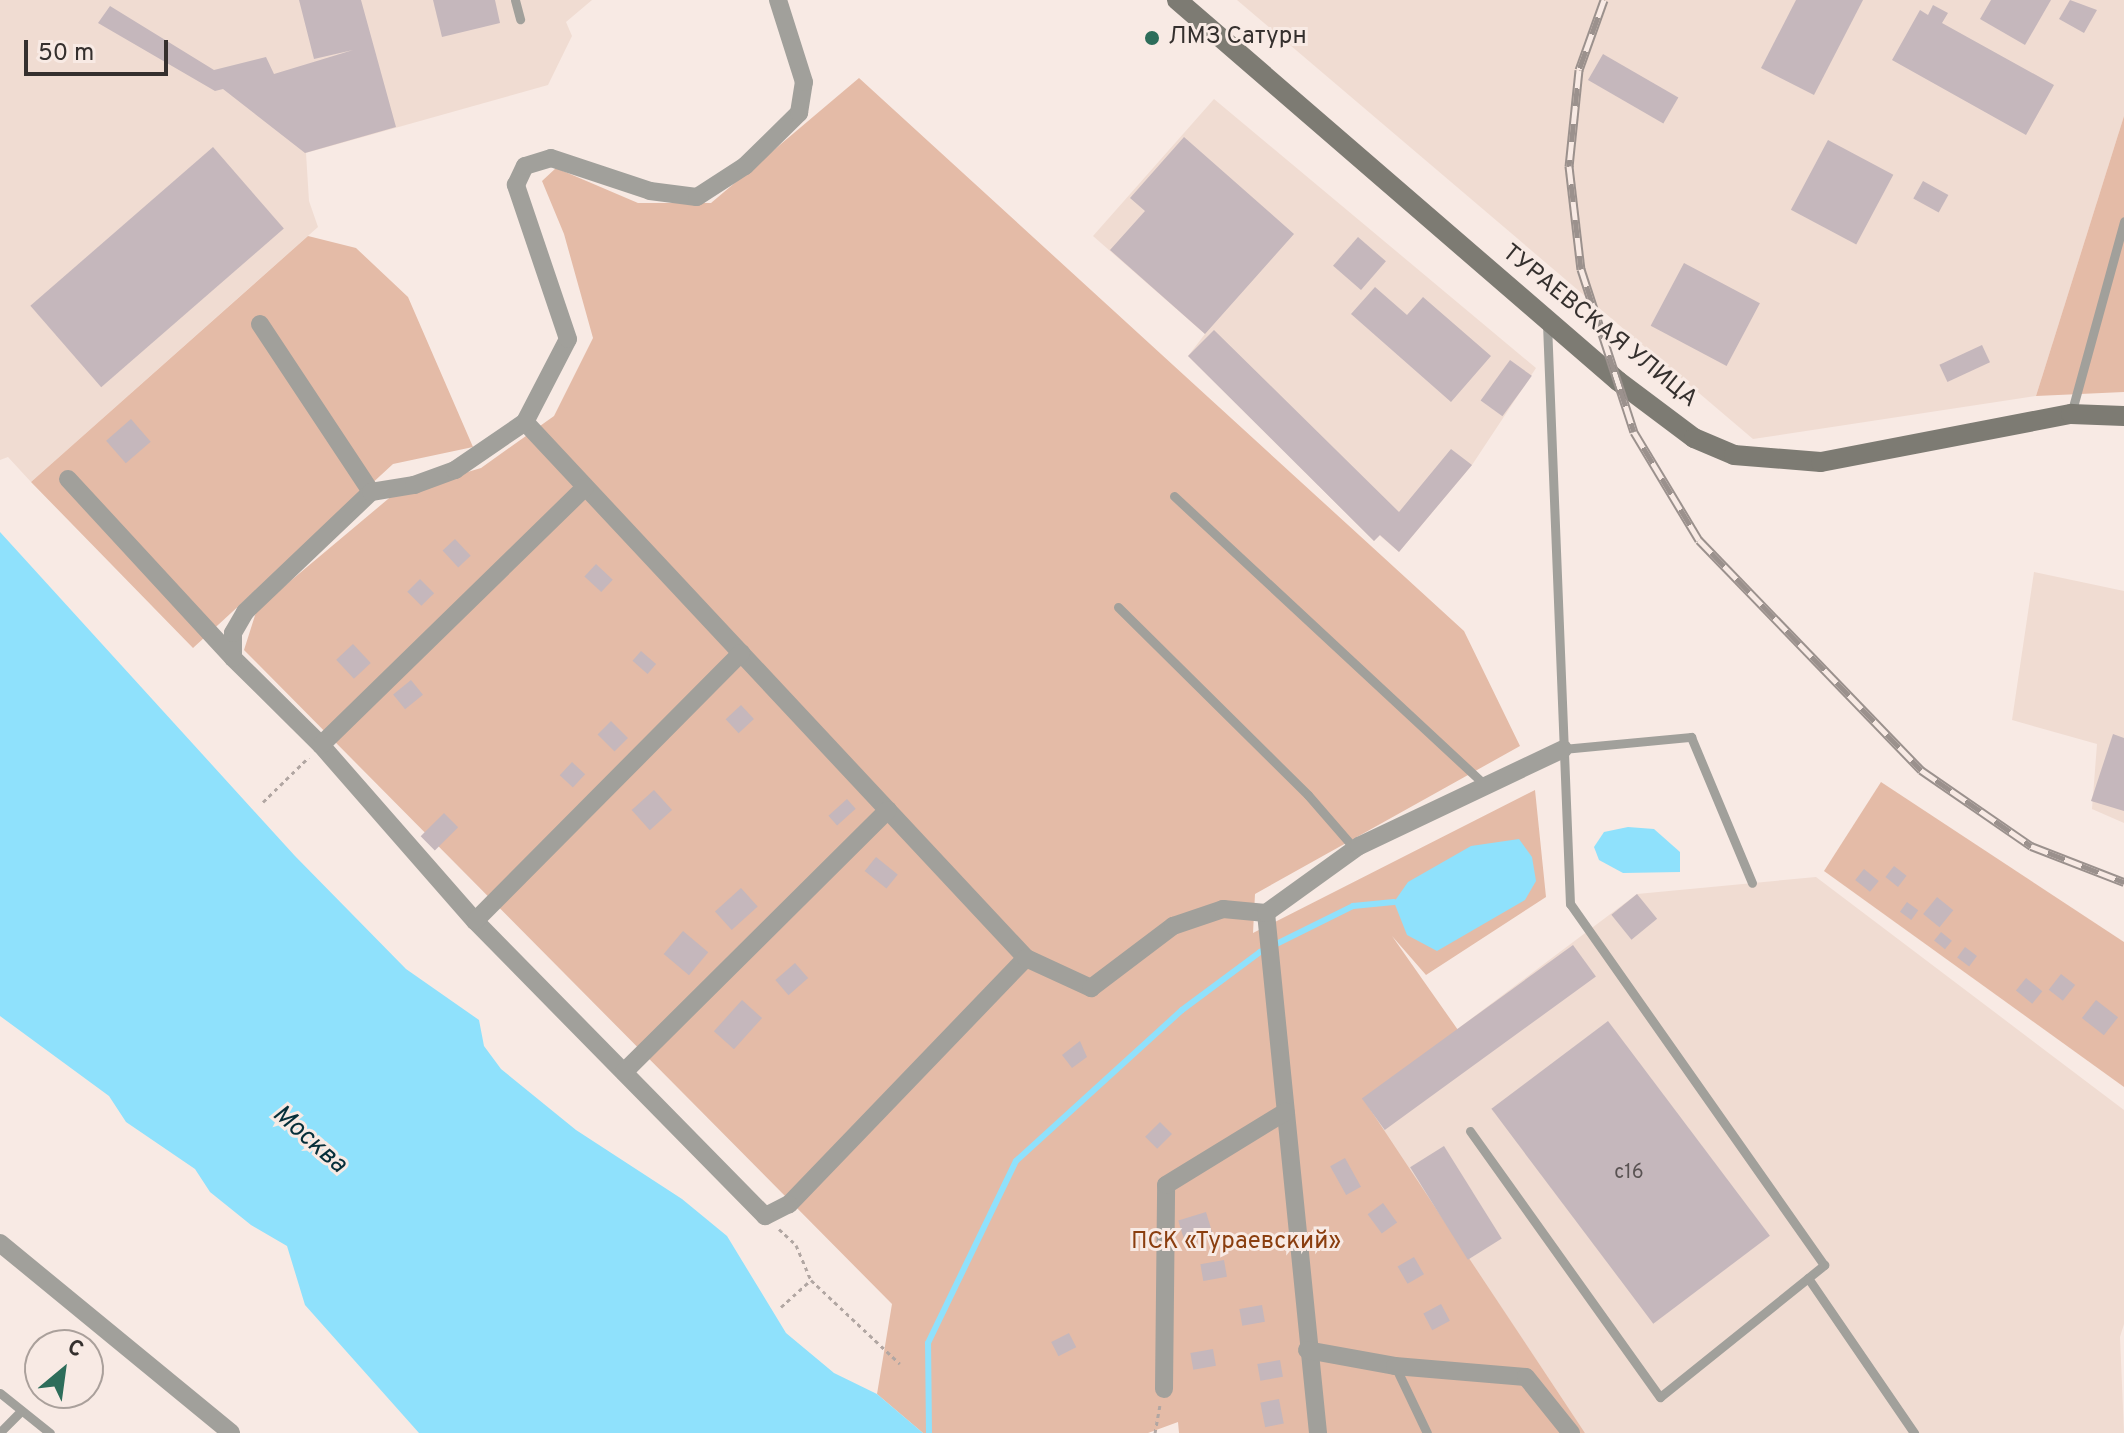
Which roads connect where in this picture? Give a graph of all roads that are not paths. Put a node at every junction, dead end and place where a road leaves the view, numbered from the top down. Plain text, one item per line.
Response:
1 (515, 0) edge
2 (778, 0) edge
3 (1177, 0) edge
4 (520, 19) dead end
5 (2124, 221) edge
6 (1547, 320) junction
7 (260, 324) dead end
8 (2071, 414) junction
9 (2124, 416) edge
10 (525, 422) junction
11 (68, 479) dead end
12 (585, 487) junction
13 (371, 492) junction
14 (1174, 496) dead end
15 (1118, 607) dead end
16 (741, 653) junction
17 (233, 658) junction
18 (321, 745) junction
19 (1563, 749) junction
20 (1486, 786) junction
21 (888, 810) junction
22 (1355, 849) junction
23 (1752, 883) dead end
24 (1266, 913) junction
25 (475, 921) junction
26 (1026, 958) junction
27 (624, 1072) junction
28 (1285, 1112) junction
29 (1470, 1131) dead end
30 (0, 1243) edge
31 (1808, 1278) junction
32 (1307, 1350) junction
33 (1395, 1366) junction
34 (1164, 1389) road end
35 (0, 1393) edge
36 (21, 1411) junction
37 (0, 1432) edge
38 (50, 1433) edge
39 (231, 1433) edge
40 (1318, 1433) edge
41 (1427, 1433) edge
42 (1571, 1433) edge
43 (1914, 1433) edge

1 - 4 lane
2 - 10 street
3 - 6 main road, ТУРАЕВСКАЯ УЛИЦА
5 - 8 lane
6 - 8 main road, ТУРАЕВСКАЯ УЛИЦА
6 - 19 lane
7 - 13 street
8 - 9 main road, ТУРАЕВСКАЯ УЛИЦА
10 - 12 street
10 - 13 street
11 - 17 street
12 - 16 street
12 - 18 street
13 - 17 street
14 - 20 lane
15 - 22 lane
16 - 21 street
16 - 25 street
17 - 18 street
18 - 25 street
19 - 20 street
19 - 23 lane
19 - 31 lane
20 - 22 street
21 - 26 street
21 - 27 street
22 - 24 street
24 - 26 street
24 - 28 street
25 - 27 street
26 - 27 street
28 - 32 street
28 - 34 street
29 - 31 lane
30 - 39 street
31 - 43 lane
32 - 33 street
32 - 40 street
33 - 41 lane
33 - 42 street
35 - 36 lane
36 - 37 lane
36 - 38 lane

